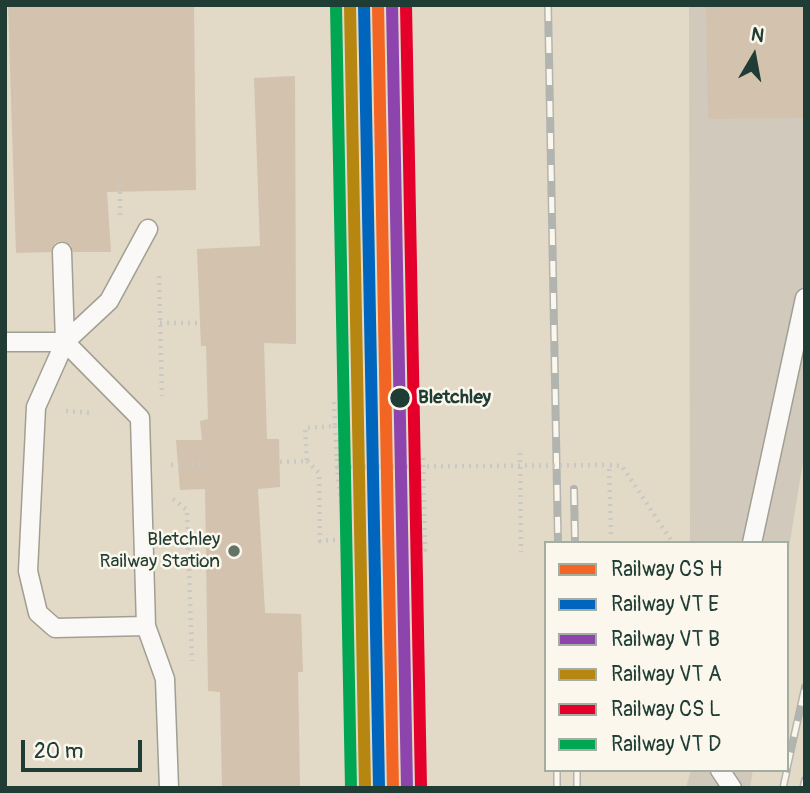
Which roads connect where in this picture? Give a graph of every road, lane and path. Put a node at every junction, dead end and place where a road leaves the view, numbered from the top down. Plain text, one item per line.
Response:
1 (120, 178) dead end
2 (120, 191) dead end
3 (148, 229) dead end
4 (62, 252) dead end
5 (158, 262) dead end
6 (805, 299) edge
7 (160, 323) junction
8 (200, 323) dead end
9 (5, 342) edge
10 (65, 342) junction
11 (334, 401) dead end
12 (36, 407) junction
13 (140, 418) junction
14 (335, 426) junction
15 (170, 453) dead end
16 (520, 453) dead end
17 (411, 455) dead end
18 (307, 461) junction
19 (279, 462) dead end
20 (204, 464) dead end
21 (171, 465) junction
22 (520, 465) junction
23 (424, 466) junction
24 (609, 466) junction
25 (337, 467) junction
26 (171, 476) dead end
27 (172, 488) dead end
28 (611, 534) dead end
29 (672, 541) edge
30 (752, 541) edge
31 (412, 552) dead end
32 (521, 552) dead end
33 (146, 626) junction
34 (192, 663) dead end
35 (169, 788) edge

1 - 2 path
3 - 10 lane
4 - 10 lane
5 - 7 path
6 - 30 lane
7 - 8 path
7 - 13 path
9 - 10 lane
10 - 12 lane
10 - 13 lane
11 - 14 path
12 - 13 path
12 - 33 lane
13 - 33 lane
14 - 18 path
14 - 25 path, bridge
15 - 21 path
16 - 22 path
17 - 23 path
18 - 19 path
18 - 25 path
20 - 21 path
21 - 26 path
22 - 23 path, bridge
22 - 24 path, bridge
22 - 32 path
23 - 25 path, bridge
23 - 31 path
24 - 28 path
24 - 29 path
27 - 34 path
33 - 35 lane

